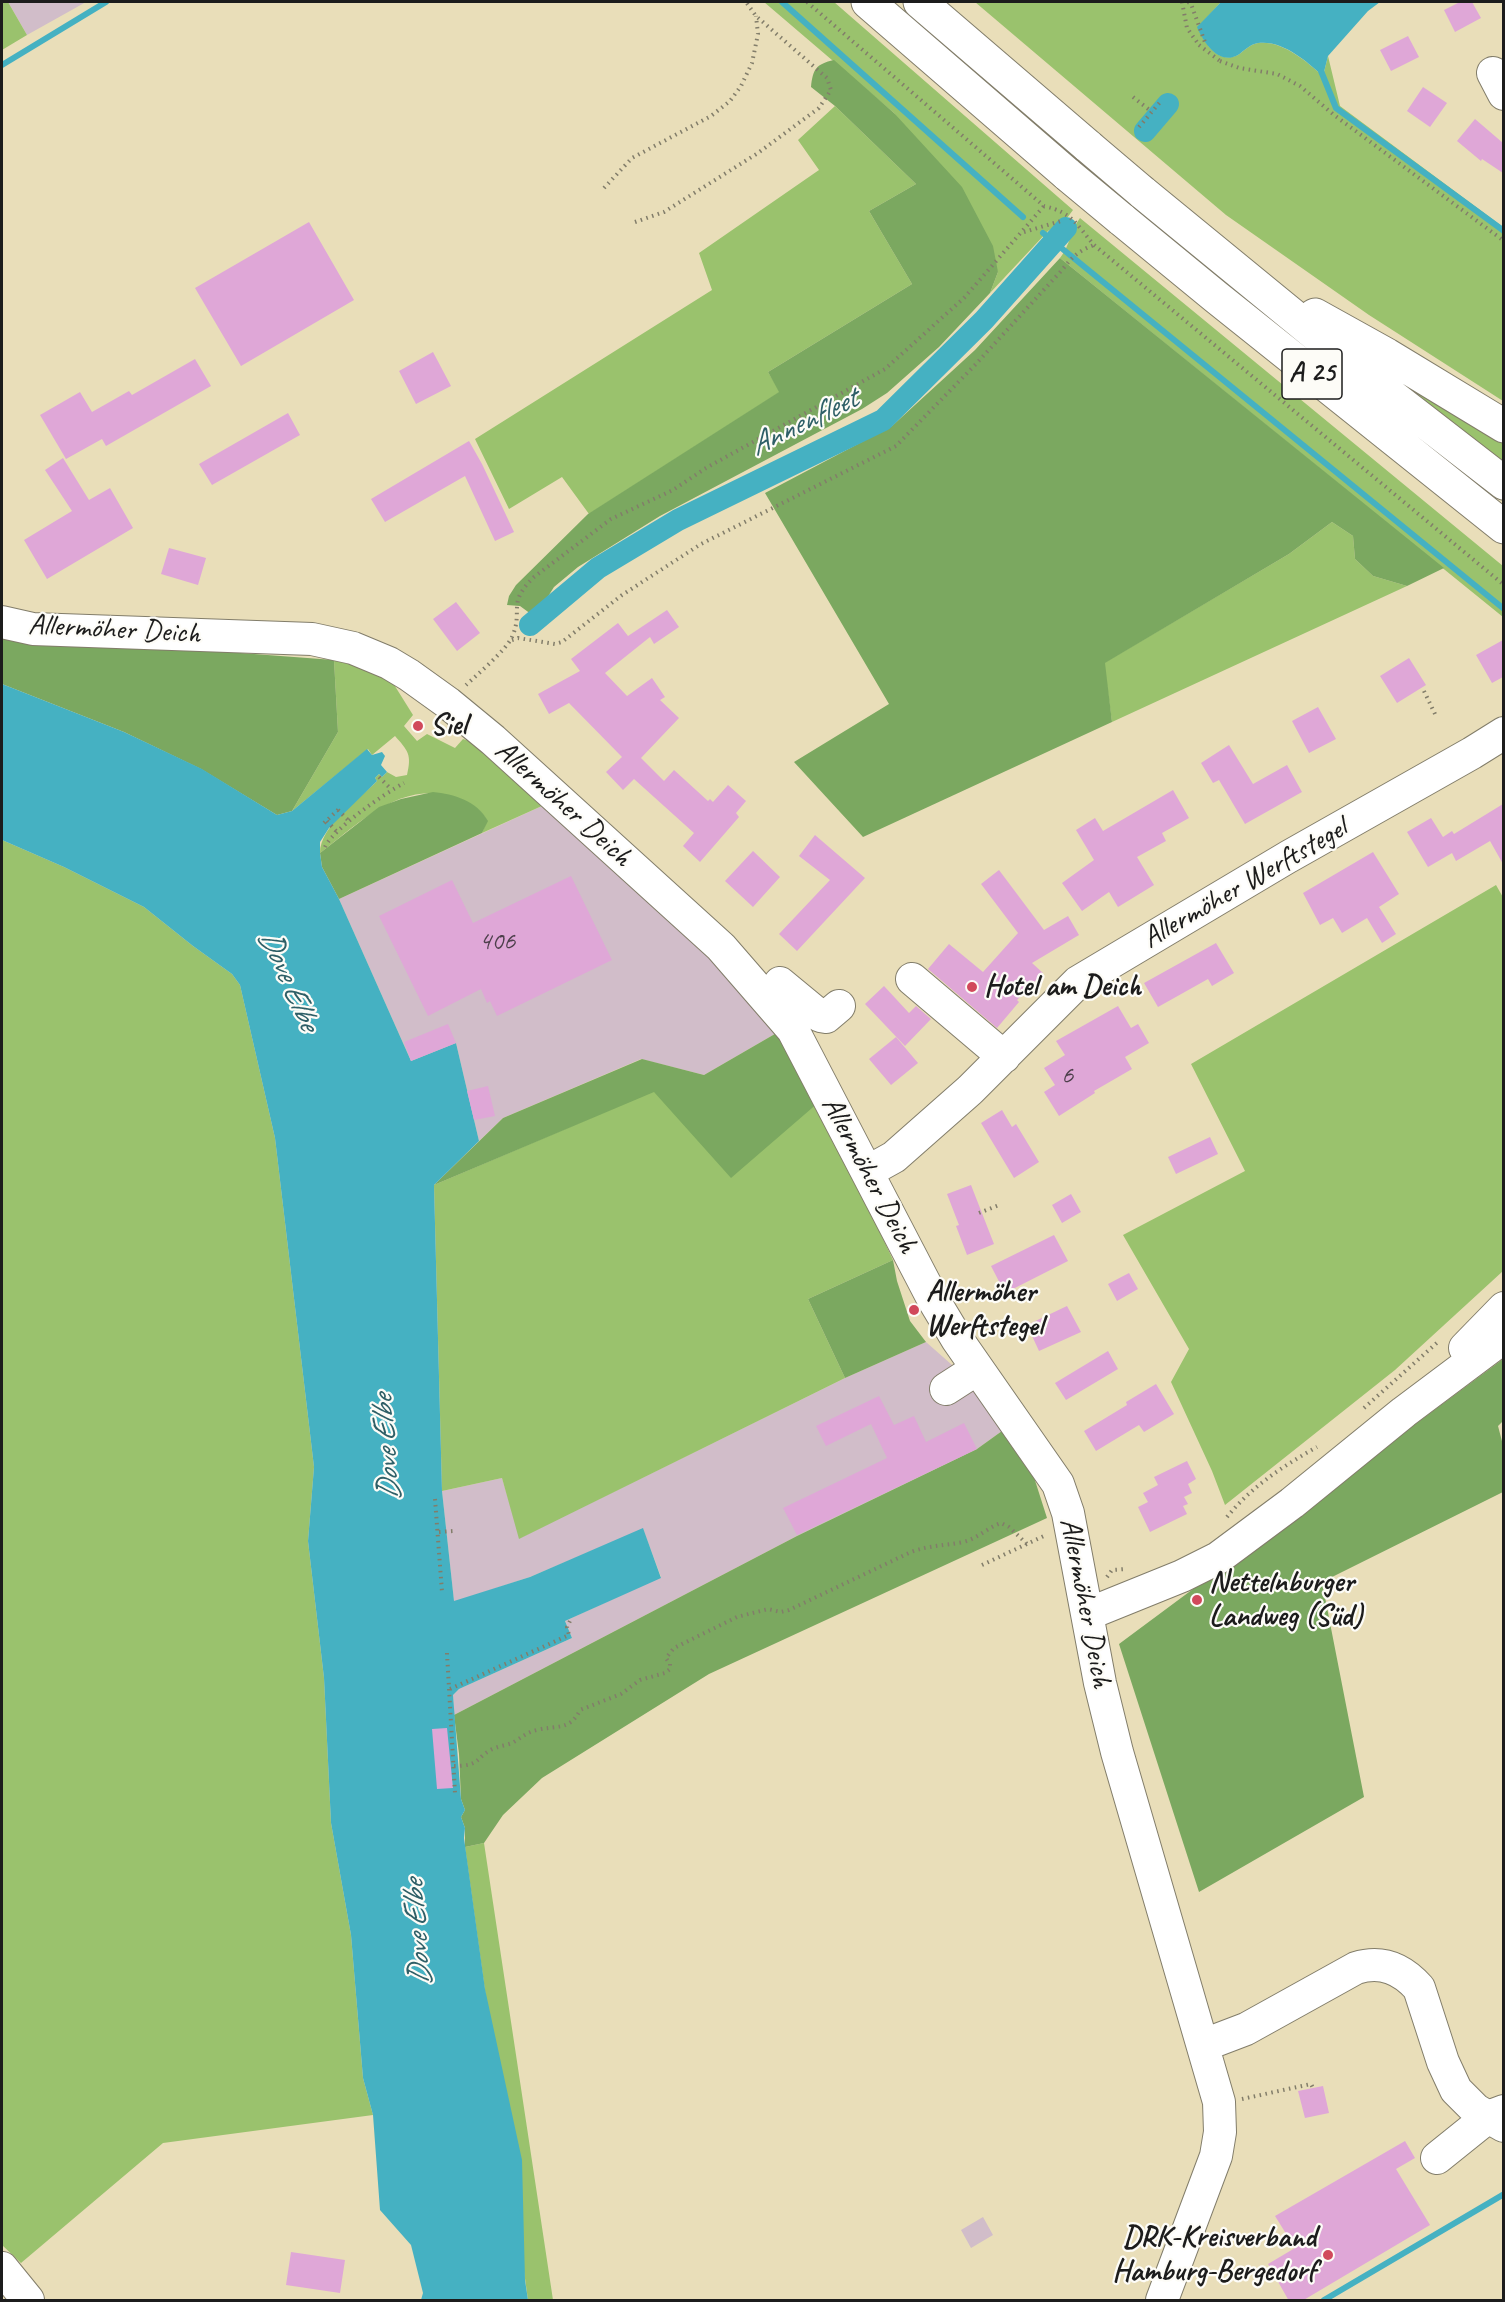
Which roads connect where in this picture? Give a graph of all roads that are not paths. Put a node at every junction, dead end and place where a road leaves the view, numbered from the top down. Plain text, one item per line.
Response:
1 (868, 2) edge
2 (920, 2) edge
3 (1238, 272) junction
4 (1503, 426) edge
5 (1503, 483) edge
6 (1503, 527) edge
7 (2, 622) edge
8 (1503, 733) edge
9 (1472, 753) junction
10 (1503, 757) edge
11 (912, 979) dead end
12 (780, 982) dead end
13 (839, 1006) dead end
14 (1004, 1057) junction
15 (867, 1172) junction
16 (1503, 1308) edge
17 (1503, 1337) edge
18 (977, 1370) junction
19 (946, 1389) dead end
20 (1404, 1412) junction
21 (1088, 1614) junction
22 (1204, 2045) junction
23 (1498, 2118) edge
24 (1437, 2158) dead end
25 (2, 2268) edge
26 (28, 2301) edge
27 (1162, 2301) edge

1 - 6 highway, A 25, bridge
2 - 3 highway, A 25, bridge
3 - 4 highway
3 - 5 highway, A 25
7 - 15 street, Allermöher Deich
8 - 9 street, Allermöher Werftstegel
9 - 10 street
9 - 14 street, Allermöher Werftstegel
11 - 14 street
12 - 13 street
14 - 15 street, Allermöher Werftstegel
15 - 18 street, Allermöher Deich
16 - 20 street
17 - 20 street
18 - 19 street
18 - 21 street, Allermöher Deich
20 - 21 street
21 - 22 street, Allermöher Deich
22 - 23 street
22 - 27 street, Allermöher Deich
23 - 24 street
25 - 26 street

